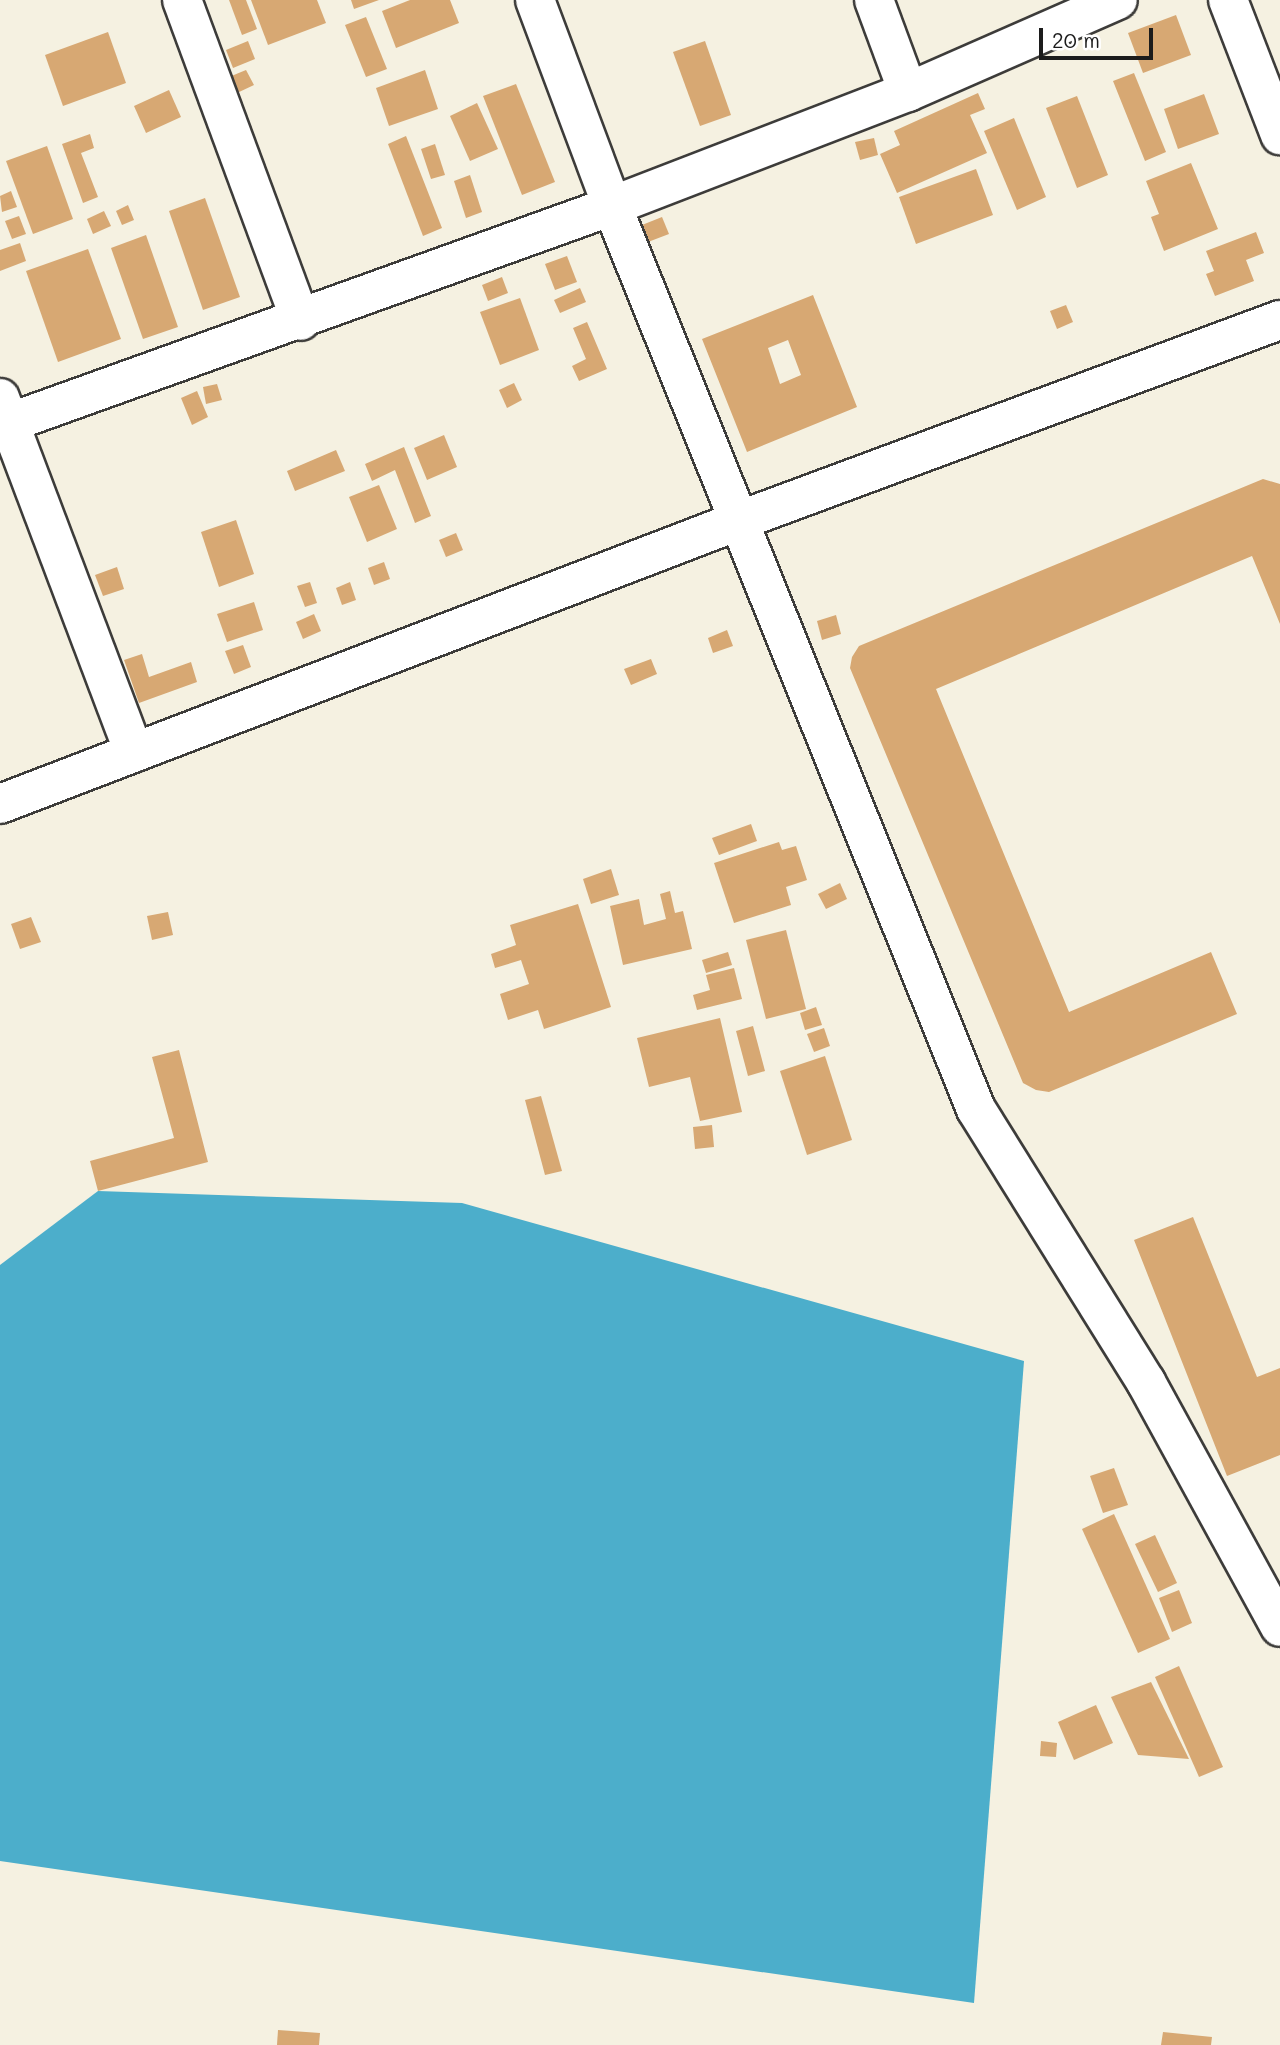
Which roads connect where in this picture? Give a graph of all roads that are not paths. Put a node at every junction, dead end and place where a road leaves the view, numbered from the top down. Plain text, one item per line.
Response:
1 (182, 0) edge
2 (535, 0) edge
3 (874, 0) edge
4 (1118, 0) edge
5 (1228, 0) edge
6 (908, 92) junction
7 (1280, 135) edge
8 (612, 206) junction
9 (1280, 320) edge
10 (302, 321) junction
11 (3, 416) edge
12 (738, 521) junction
13 (134, 752) junction
14 (0, 804) edge
15 (1280, 1627) edge

1 - 10 street
2 - 8 street
3 - 6 street
4 - 6 street
5 - 7 street
6 - 8 street
8 - 10 street
8 - 12 street
9 - 12 street
10 - 11 street
11 - 13 street
12 - 13 street
12 - 15 street
13 - 14 street

